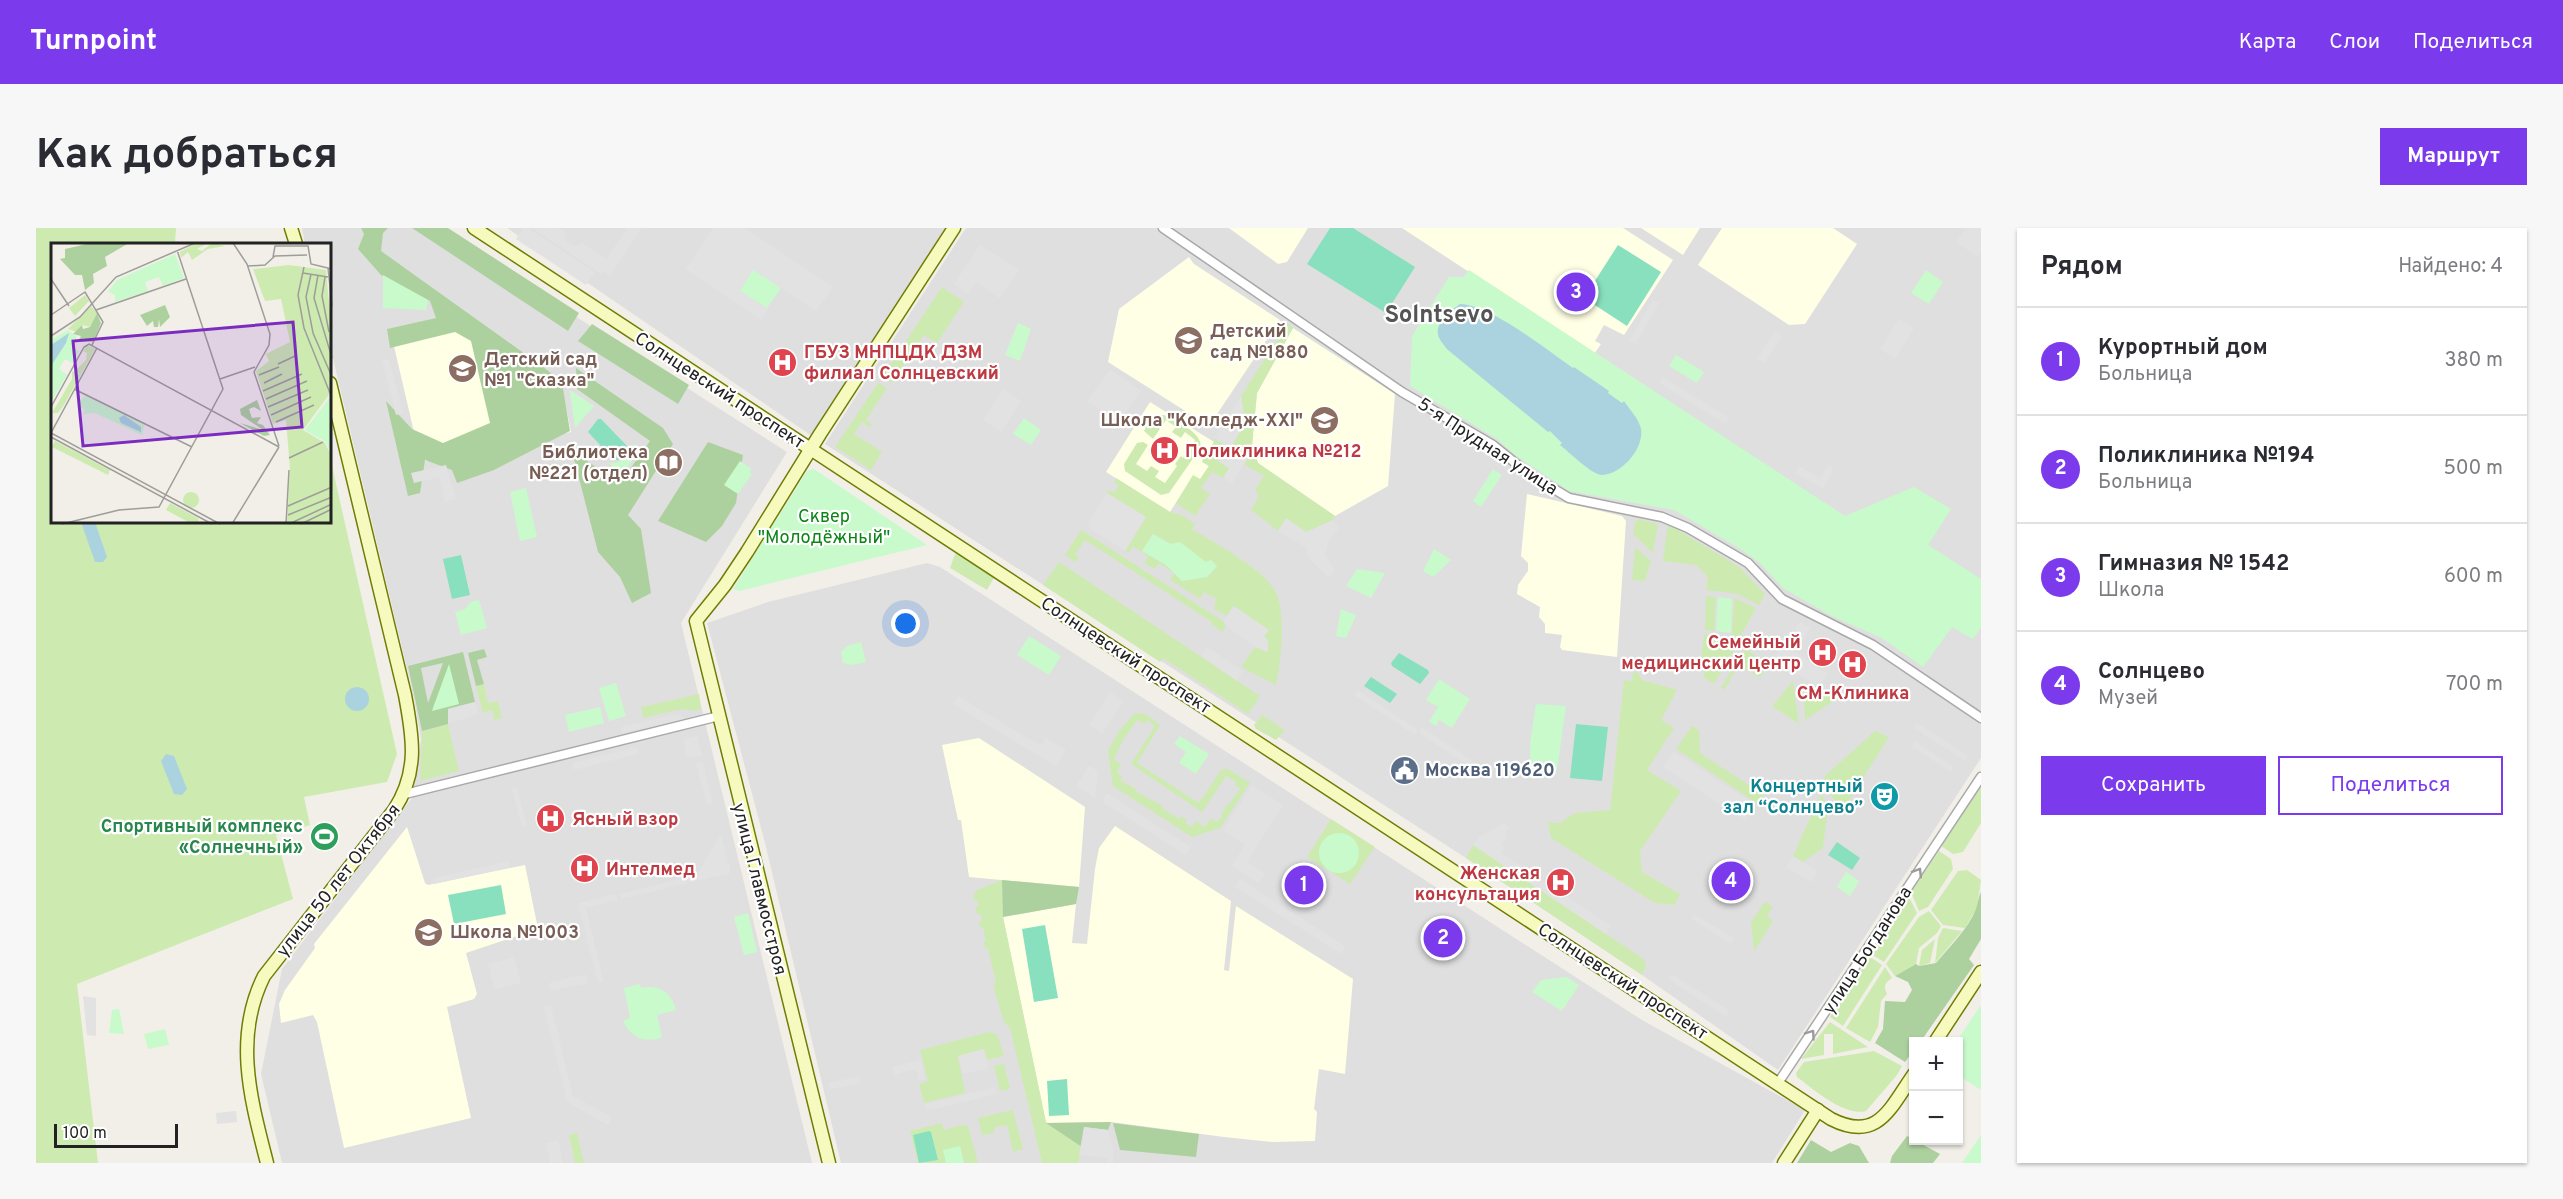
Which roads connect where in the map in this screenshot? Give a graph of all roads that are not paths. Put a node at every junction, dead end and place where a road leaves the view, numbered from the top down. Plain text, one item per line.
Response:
1 (291, 228) edge
2 (474, 228) edge
3 (954, 228) edge
4 (1163, 228) edge
5 (296, 243) edge
6 (332, 391) edge
7 (811, 450) junction
8 (719, 716) junction
9 (1981, 718) edge
10 (1981, 777) edge
11 (405, 794) junction
12 (1981, 972) edge
13 (1938, 1037) edge
14 (1909, 1081) edge
15 (1778, 1083) junction
16 (1818, 1110) junction
17 (267, 1163) edge
18 (829, 1163) edge
19 (1784, 1163) edge

1 - 5 street
2 - 7 street, Солнцевский проспект
3 - 7 street
4 - 9 street, 5-я Прудная улица
6 - 11 street, улица 50 лет Октября
7 - 8 street, улица Главмосстроя
7 - 15 street, Солнцевский проспект
8 - 11 street
8 - 18 street, улица Главмосстроя
15 -> 10 street, улица Богданова
11 - 17 street, улица 50 лет Октября
12 - 13 street
14 - 16 street
15 - 16 street
16 - 19 street

